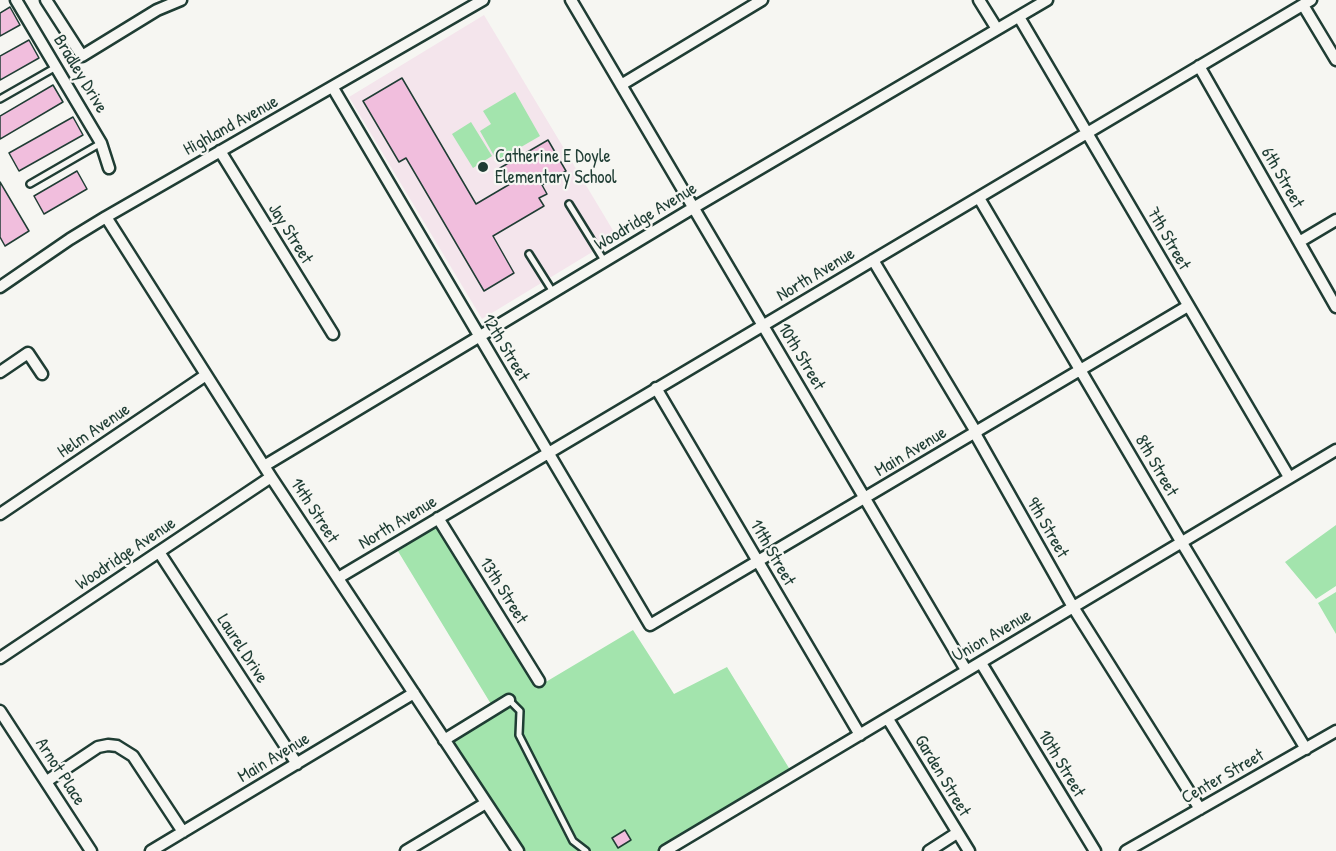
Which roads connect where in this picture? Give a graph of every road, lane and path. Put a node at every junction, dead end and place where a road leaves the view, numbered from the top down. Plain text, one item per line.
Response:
1 (16, 0) edge
2 (46, 0) edge
3 (181, 0) edge
4 (483, 0) edge
5 (571, 0) edge
6 (762, 0) edge
7 (979, 0) edge
8 (1047, 0) edge
9 (1307, 2) edge
10 (1019, 16) junction
11 (997, 29) junction
12 (1336, 60) edge
13 (1199, 66) junction
14 (57, 67) junction
15 (621, 85) junction
16 (333, 88) junction
17 (0, 99) edge
18 (1088, 133) junction
19 (101, 142) junction
20 (220, 151) junction
21 (109, 168) dead end
22 (30, 184) dead end
23 (979, 198) junction
24 (569, 204) dead end
25 (693, 208) junction
26 (106, 217) junction
27 (1336, 220) edge
28 (1299, 242) junction
29 (530, 254) dead end
30 (873, 260) junction
31 (604, 261) junction
32 (0, 287) edge
33 (553, 292) junction
34 (1188, 306) junction
35 (1336, 307) edge
36 (762, 325) junction
37 (333, 334) dead end
38 (479, 337) junction
39 (1081, 369) junction
40 (0, 372) edge
41 (42, 374) dead end
42 (206, 375) junction
43 (657, 388) junction
44 (976, 432) junction
45 (1336, 450) edge
46 (548, 453) junction
47 (264, 466) junction
48 (271, 477) junction
49 (1289, 477) junction
50 (865, 499) junction
51 (0, 514) edge
52 (438, 518) junction
53 (1182, 543) junction
54 (159, 552) junction
55 (758, 561) junction
56 (338, 578) junction
57 (1073, 607) junction
58 (650, 625) joint
59 (0, 658) edge
60 (981, 663) junction
61 (966, 670) junction
62 (539, 681) dead end
63 (414, 693) junction
64 (509, 700) joint
65 (0, 711) edge
66 (888, 719) junction
67 (1336, 731) edge
68 (860, 735) junction
69 (444, 740) junction
70 (1306, 749) junction
71 (297, 764) junction
72 (47, 781) junction
73 (486, 803) junction
74 (1200, 809) junction
75 (183, 832) junction
76 (957, 833) junction
77 (92, 851) edge
78 (151, 851) edge
79 (406, 851) edge
80 (518, 851) edge
81 (586, 851) edge
82 (665, 851) edge
83 (929, 851) edge
84 (969, 851) edge
85 (1095, 851) edge
86 (1126, 851) edge

1 - 14 street, Bradley Drive
2 - 3 street
4 - 16 street, Highland Avenue
5 - 15 street, 10th Street
6 - 15 street
7 - 11 street
8 - 10 street, Woodridge Avenue
9 - 12 street
9 - 13 street, North Avenue
10 - 11 street, Woodridge Avenue
10 - 18 street, 7th Street
11 - 25 street, Woodridge Avenue
13 - 18 street, North Avenue
13 - 28 street, 6th Street
14 - 17 lane
14 - 19 street, Bradley Drive
15 - 25 street, 10th Street
16 - 20 street, Highland Avenue
16 - 38 street, 12th Street
18 - 23 street, North Avenue
18 - 34 street, 7th Street
19 - 21 street, Bradley Drive
19 - 22 lane
20 - 26 street, Highland Avenue
20 - 37 street, Jay Street
23 - 30 street, North Avenue
23 - 39 street, 8th Street
24 - 31 lane
25 - 31 street, Woodridge Avenue
25 - 36 street, 10th Street
26 - 32 street, Highland Avenue
26 - 42 street, 14th Street
27 - 28 street
28 - 35 street, 6th Street
29 - 33 lane
30 - 36 street, North Avenue
30 - 44 street, 9th Street
31 - 33 street, Woodridge Avenue
33 - 38 street, Woodridge Avenue
34 - 39 street, Main Avenue
34 - 49 street, 7th Street
36 - 43 street, North Avenue
36 - 50 street, 10th Street
38 - 46 street, 12th Street
38 - 47 street, Woodridge Avenue
39 - 44 street, Main Avenue
39 - 53 street, 8th Street
40 - 41 street
42 - 47 street, 14th Street
42 - 51 street, Helm Avenue
43 - 46 street, North Avenue
43 - 55 street, 11th Street
44 - 50 street, Main Avenue
44 - 57 street, 9th Street
45 - 49 street, Union Avenue
46 - 52 street, North Avenue
46 - 58 street, 12th Street
47 - 48 street, 14th Street
48 - 54 street, Woodridge Avenue
48 - 56 street, 14th Street
49 - 53 street, Union Avenue
50 - 55 street, Main Avenue
50 - 61 street, 10th Street
52 - 56 street, North Avenue
52 - 62 street, 13th Street
53 - 57 street, Union Avenue
53 - 70 street, 8th Street
54 - 59 street, Woodridge Avenue
54 - 71 street, Laurel Drive
55 - 58 street, Main Avenue
55 - 68 street, 11th Street
56 - 63 street, 14th Street
57 - 60 street, Union Avenue
57 - 74 street, 9th Street
60 - 61 street, Union Avenue
60 - 85 street, 10th Street
61 - 66 street, Union Avenue
63 - 69 street, 14th Street
63 - 71 street, Main Avenue
64 - 69 street
64 - 81 lane
65 - 72 street, Arnot Place
66 - 68 street, Union Avenue
66 - 76 street, Garden Street
67 - 70 street, Center Street
68 - 82 street, Union Avenue
69 - 73 street, 14th Street
70 - 74 street, Center Street
71 - 75 street, Main Avenue
72 - 75 street
72 - 77 street, Arnot Place
73 - 79 street
73 - 80 street, 14th Street
74 - 86 street, Center Street
75 - 78 street, Main Avenue
76 - 83 street
76 - 84 street, Garden Street

